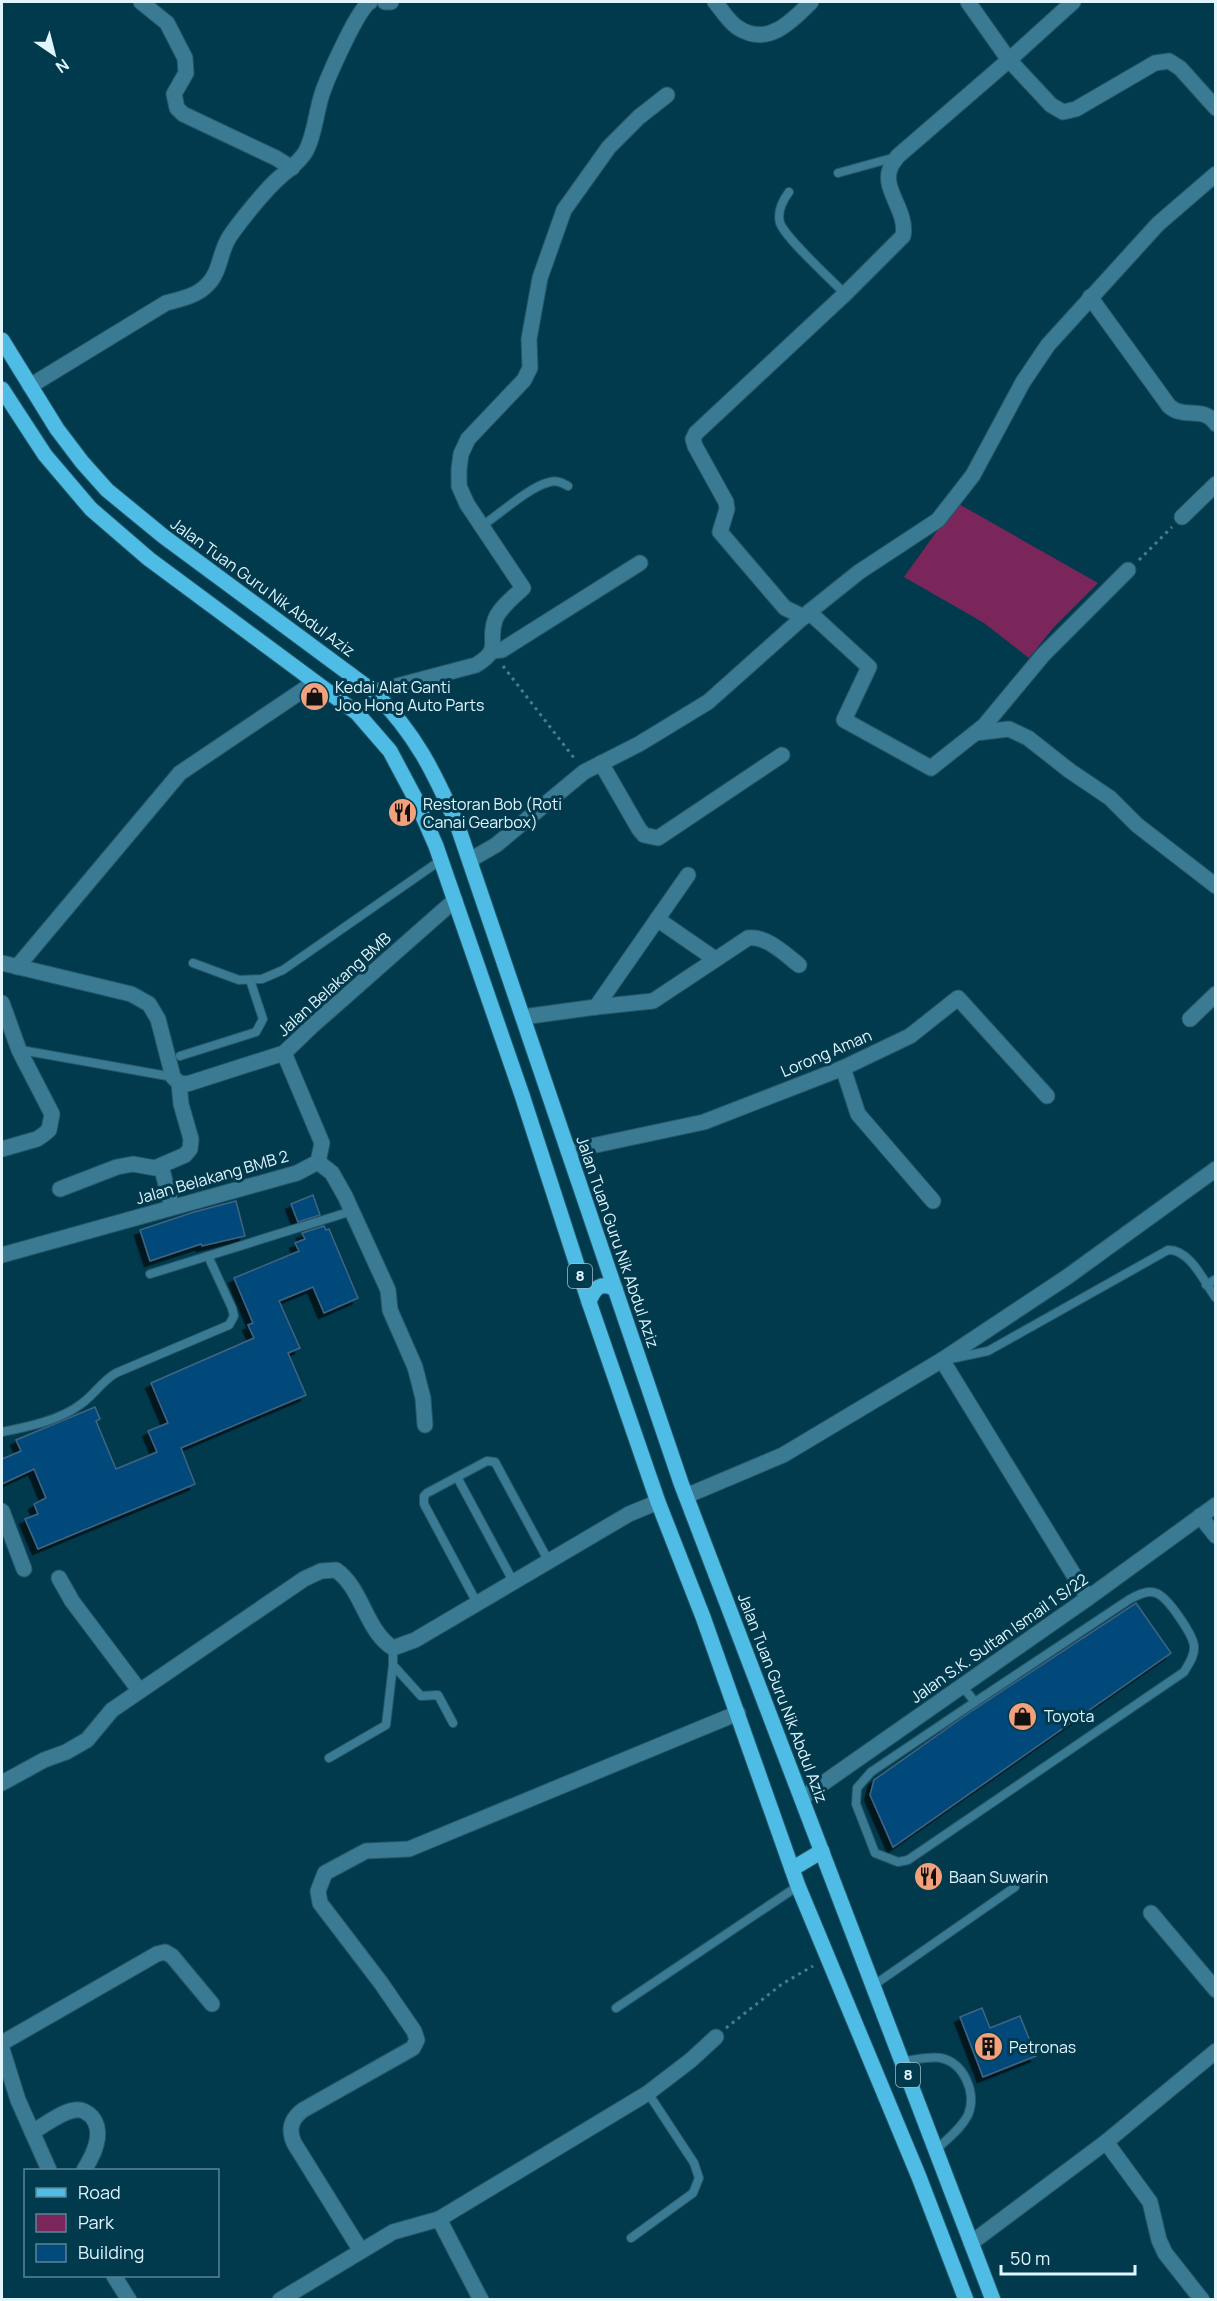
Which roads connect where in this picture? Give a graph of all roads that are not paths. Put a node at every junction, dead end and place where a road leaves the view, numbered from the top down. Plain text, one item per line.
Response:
1 (141, 2) edge
2 (370, 2) edge
3 (385, 2) edge
4 (391, 2) edge
5 (715, 2) edge
6 (811, 2) edge
7 (968, 2) edge
8 (1073, 2) edge
9 (1009, 60) junction
10 (667, 95) dead end
11 (1215, 108) edge
12 (898, 156) junction
13 (292, 168) junction
14 (838, 173) dead end
15 (1215, 174) edge
16 (789, 192) dead end
17 (845, 294) junction
18 (1090, 297) junction
19 (2, 340) edge
20 (30, 386) junction
21 (2, 389) edge
22 (1215, 424) edge
23 (1215, 484) edge
24 (568, 486) dead end
25 (1182, 517) road end
26 (482, 526) junction
27 (640, 563) dead end
28 (1128, 570) road end
29 (807, 614) junction
30 (492, 651) junction
31 (315, 682) junction
32 (374, 692) junction
33 (975, 733) junction
34 (783, 754) dead end
35 (601, 763) junction
36 (441, 860) junction
37 (470, 860) junction
38 (688, 875) dead end
39 (1215, 886) edge
40 (454, 900) junction
41 (657, 919) junction
42 (715, 959) junction
43 (193, 963) dead end
44 (9, 965) edge
45 (800, 965) dead end
46 (250, 980) junction
47 (1215, 994) edge
48 (2, 1003) edge
49 (596, 1007) junction
50 (523, 1017) junction
51 (1190, 1018) dead end
52 (19, 1050) junction
53 (284, 1053) junction
54 (180, 1056) dead end
55 (843, 1068) junction
56 (176, 1080) junction
57 (1047, 1096) dead end
58 (2, 1149) edge
59 (568, 1151) junction
60 (318, 1162) junction
61 (161, 1166) junction
62 (1215, 1169) edge
63 (60, 1189) dead end
64 (933, 1201) dead end
65 (172, 1207) junction
66 (352, 1211) junction
67 (2, 1256) edge
68 (208, 1256) junction
69 (150, 1274) dead end
70 (1215, 1279) edge
71 (1206, 1285) junction
72 (615, 1289) junction
73 (1215, 1298) edge
74 (589, 1302) junction
75 (942, 1360) junction
76 (425, 1425) dead end
77 (2, 1432) edge
78 (457, 1477) junction
79 (686, 1496) junction
80 (658, 1502) junction
81 (1215, 1505) edge
82 (2, 1511) edge
83 (1200, 1516) junction
84 (1215, 1536) edge
85 (549, 1560) junction
86 (24, 1569) dead end
87 (58, 1578) dead end
88 (513, 1581) junction
89 (1088, 1598) junction
90 (477, 1603) junction
91 (393, 1648) junction
92 (393, 1665) junction
93 (962, 1686) junction
94 (139, 1690) junction
95 (975, 1702) junction
96 (738, 1713) junction
97 (453, 1723) dead end
98 (329, 1758) dead end
99 (2, 1783) edge
100 (802, 1798) junction
101 (822, 1851) junction
102 (792, 1869) junction
103 (798, 1886) junction
104 (1015, 1887) dead end
105 (1151, 1913) dead end
106 (874, 1985) junction
107 (1215, 1990) edge
108 (212, 2004) dead end
109 (616, 2008) dead end
110 (716, 2037) road end
111 (2, 2043) edge
112 (2, 2049) edge
113 (1215, 2051) edge
114 (903, 2061) junction
115 (648, 2092) junction
116 (32, 2132) junction
117 (1106, 2142) junction
118 (936, 2150) junction
119 (49, 2169) edge
120 (84, 2169) edge
121 (439, 2219) junction
122 (631, 2238) dead end
123 (971, 2243) junction
124 (361, 2251) junction
125 (115, 2277) edge
126 (129, 2300) edge
127 (280, 2300) edge
128 (481, 2300) edge
129 (966, 2300) edge
130 (993, 2300) edge
131 (1202, 2300) edge

1 - 13 street
2 - 13 street
3 - 4 street
5 - 6 street
7 - 9 street
8 - 9 street
9 - 11 street
9 - 12 street
10 - 26 street
12 - 14 lane
12 - 17 street
13 - 20 street
15 - 18 street
16 - 17 lane
17 - 29 street
18 - 22 street
18 - 29 street
19 - 20 main road, Jalan Tuan Guru Nik Abdul Aziz / 8
20 - 32 main road, Jalan Tuan Guru Nik Abdul Aziz / 8
21 - 31 main road, 8
23 - 25 street
24 - 26 lane
26 - 30 street
27 - 30 street
28 - 33 street
29 - 33 street
29 - 35 street
30 - 32 street
31 - 36 main road, 8
31 - 44 street
32 - 37 main road, Jalan Tuan Guru Nik Abdul Aziz / 8
33 - 39 street
34 - 35 street
35 - 37 street
36 - 40 main road, 8
36 - 46 lane
37 - 50 main road, Jalan Tuan Guru Nik Abdul Aziz / 8
38 - 41 street
40 - 53 street, Jalan Belakang BMB
40 - 74 main road, 8
41 - 42 street
41 - 49 street
42 - 45 street
42 - 49 street
43 - 46 lane
44 - 56 street
46 - 54 lane
47 - 51 street
48 - 52 street
49 - 50 street
50 - 59 main road, Jalan Tuan Guru Nik Abdul Aziz / 8
52 - 56 lane
52 - 58 street
53 - 56 street, Jalan Belakang BMB
53 - 60 street
55 - 57 street, Lorong Aman
55 - 59 street, Lorong Aman
55 - 64 street
56 - 61 street
59 - 72 main road, Jalan Tuan Guru Nik Abdul Aziz / 8
60 - 65 street, Jalan Belakang BMB 2
60 - 66 street
61 - 63 street
61 - 65 street
62 - 75 street
65 - 67 street, Jalan Belakang BMB 2
66 - 68 lane
66 - 76 street
68 - 69 lane
68 - 77 lane
70 - 71 lane
71 - 73 lane
71 - 75 lane
72 - 74 main road
72 - 79 main road, Jalan Tuan Guru Nik Abdul Aziz / 8
74 - 80 main road, 8
75 - 79 street
75 - 89 street
78 - 85 lane
78 - 88 lane
78 - 90 lane
79 - 100 main road, Jalan Tuan Guru Nik Abdul Aziz / 8
80 - 85 street
80 - 96 main road, 8
81 - 83 street, Jalan S.K. Sultan Ismail 1 S/22
82 - 86 street
83 - 84 street
83 - 89 street, Jalan S.K. Sultan Ismail 1 S/22
85 - 88 street
87 - 94 street
88 - 90 street
89 - 93 street, Jalan S.K. Sultan Ismail 1 S/22
90 - 91 street
91 - 92 lane
91 - 94 street
92 - 97 lane
92 - 98 lane
93 - 95 lane
93 - 100 street, Jalan S.K. Sultan Ismail 1 S/22
94 - 99 street
95 - 95 lane
96 - 102 main road, 8
96 - 124 street
100 - 101 main road, Jalan Tuan Guru Nik Abdul Aziz / 8
101 - 102 main road
101 - 106 main road, Jalan Tuan Guru Nik Abdul Aziz / 8
102 - 103 main road, 8
103 - 109 lane
103 - 129 main road, 8
104 - 106 lane
105 - 107 street
106 - 114 main road, Jalan Tuan Guru Nik Abdul Aziz / 8
108 - 111 street
110 - 115 street
112 - 116 street
113 - 117 street
114 - 118 main road, Jalan Tuan Guru Nik Abdul Aziz / 8
114 - 118 lane
115 - 121 street
115 - 122 lane
116 - 119 street
116 - 120 street
117 - 123 street
117 - 131 street
118 - 123 main road, Jalan Tuan Guru Nik Abdul Aziz / 8
121 - 124 street
121 - 128 street
123 - 130 main road, Jalan Tuan Guru Nik Abdul Aziz / 8
124 - 127 street
125 - 126 street

